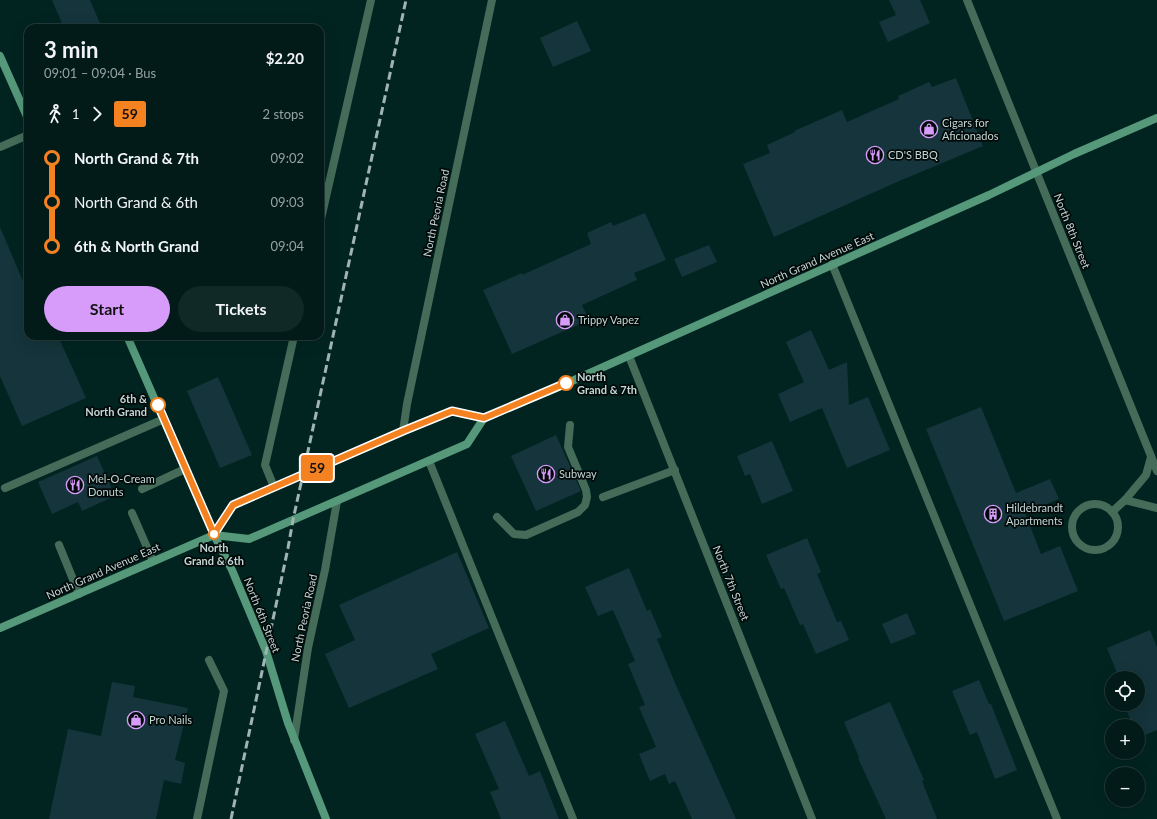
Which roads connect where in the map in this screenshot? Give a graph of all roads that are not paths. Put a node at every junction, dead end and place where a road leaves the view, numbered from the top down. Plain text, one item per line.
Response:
1 (371, 0) edge
2 (492, 0) edge
3 (967, 0) edge
4 (0, 56) edge
5 (24, 110) edge
6 (1157, 118) edge
7 (24, 137) edge
8 (0, 147) edge
9 (1037, 173) junction
10 (324, 206) edge
11 (832, 264) junction
12 (128, 340) edge
13 (293, 340) edge
14 (629, 356) junction
15 (484, 418) junction
16 (164, 419) junction
17 (570, 425) dead end
18 (403, 431) junction
19 (1151, 456) junction
20 (429, 461) junction
21 (186, 469) junction
22 (675, 470) junction
23 (1157, 471) edge
24 (274, 487) junction
25 (5, 488) dead end
26 (142, 489) dead end
27 (603, 498) dead end
28 (1125, 500) junction
29 (337, 501) junction
30 (1157, 508) edge
31 (1112, 512) junction
32 (132, 514) dead end
33 (497, 517) dead end
34 (214, 534) junction
35 (59, 545) dead end
36 (153, 561) junction
37 (79, 594) junction
38 (0, 628) edge
39 (209, 660) dead end
40 (294, 740) junction
41 (196, 819) edge
42 (326, 819) edge
43 (573, 819) edge
44 (812, 819) edge
45 (1057, 819) edge

1 - 10 street
2 - 18 street, North Peoria Road
3 - 9 street, North 8th Street
4 - 5 main road
6 - 9 main road, North Grand Avenue East
7 - 8 street
9 - 11 main road, North Grand Avenue East
9 - 19 street, North 8th Street
11 - 14 main road, North Grand Avenue East
11 - 45 street
12 - 16 main road, North 6th Street
13 - 24 street
14 - 15 main road, North Grand Avenue East
14 - 22 street, North 7th Street
15 - 18 main road
15 - 20 main road
16 - 21 main road, North 6th Street
16 - 25 street
17 - 33 street
18 - 24 main road
19 - 23 street, North 8th Street
19 - 28 street
20 - 29 main road
20 - 43 street
21 - 26 street
21 - 34 main road, North 6th Street
22 - 27 street
22 - 44 street, North 7th Street
24 - 34 main road
28 - 30 street
28 - 31 street
29 - 34 main road
29 - 40 street, North Peoria Road
31 - 31 street
32 - 36 street
34 - 36 main road, North Grand Avenue East
34 - 40 main road, North 6th Street
35 - 37 street
36 - 37 main road, North Grand Avenue East
37 - 38 main road, North Grand Avenue East
39 - 41 street
40 - 42 main road, North 6th Street

